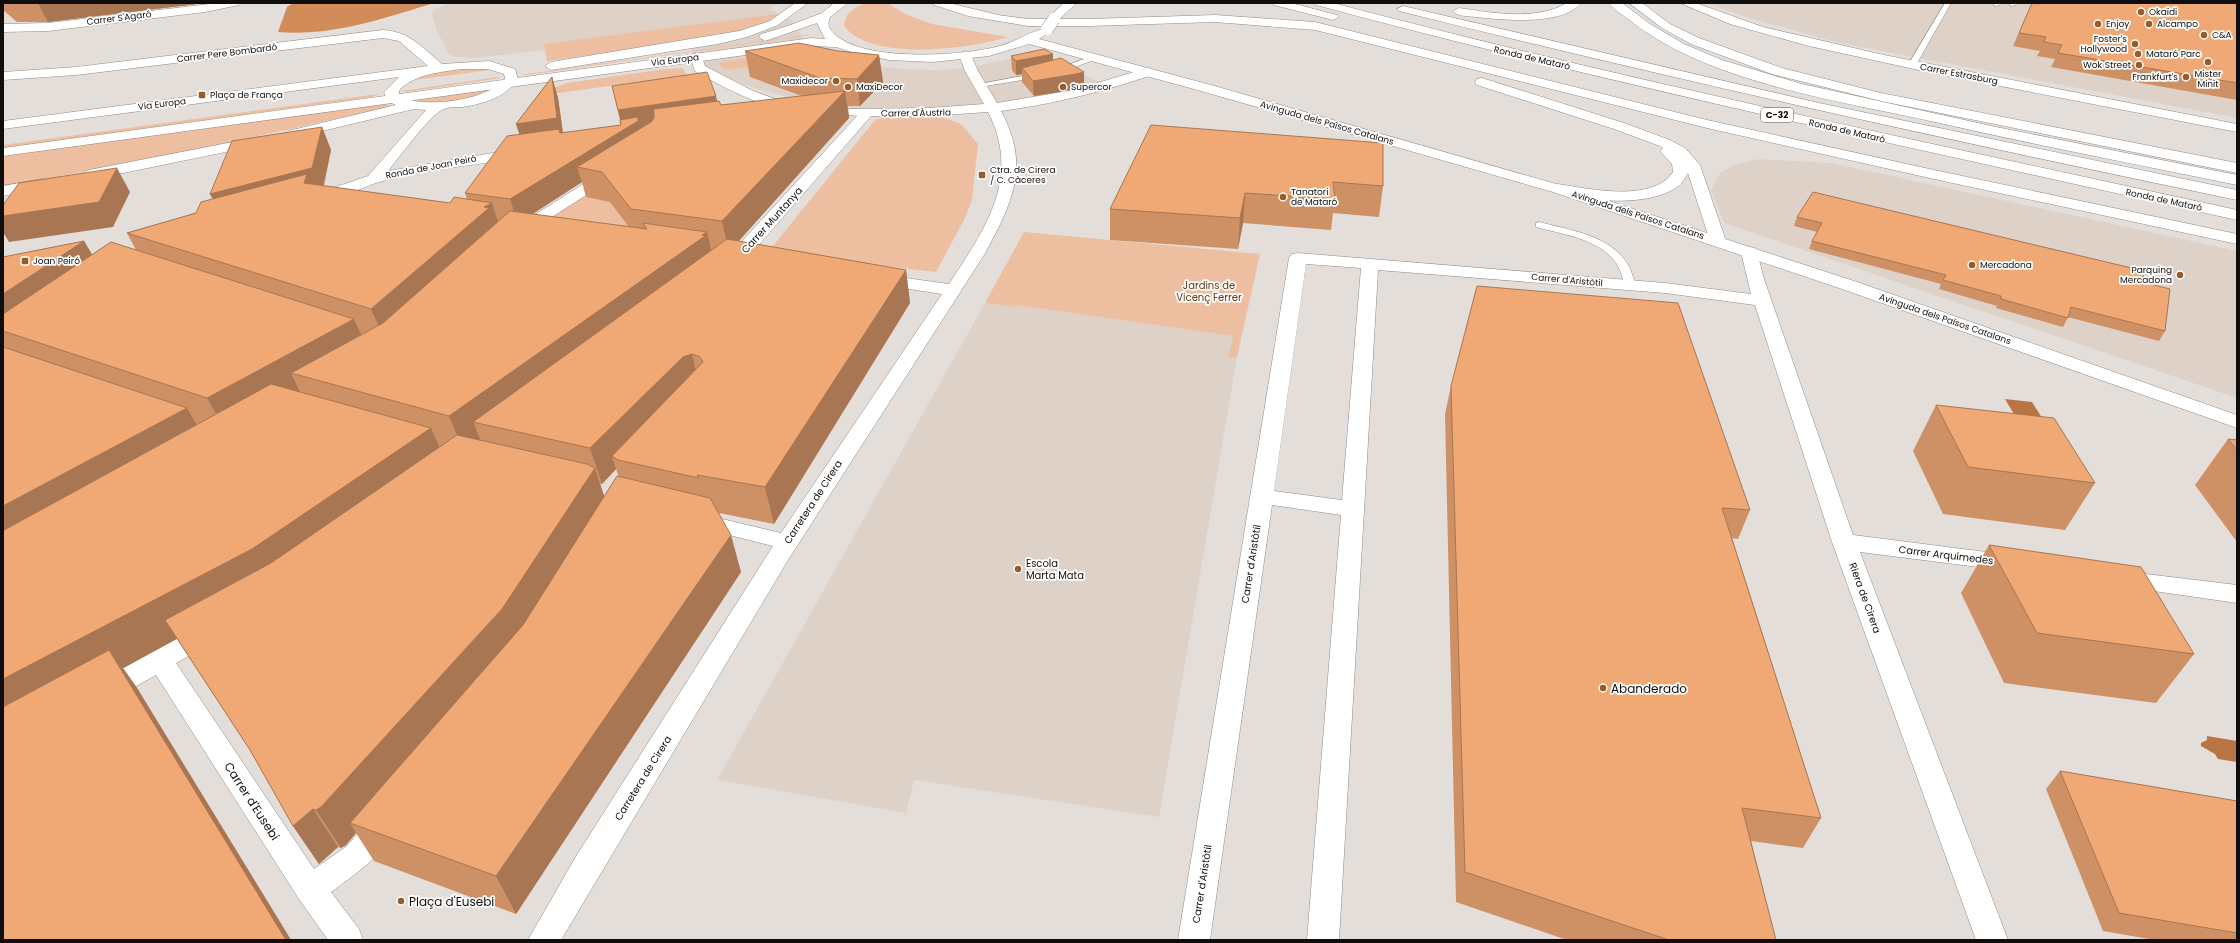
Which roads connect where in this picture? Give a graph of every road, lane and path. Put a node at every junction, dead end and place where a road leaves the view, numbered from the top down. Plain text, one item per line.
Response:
1 (235, 3) edge
2 (802, 3) edge
3 (842, 3) edge
4 (938, 3) edge
5 (1070, 3) edge
6 (1278, 3) edge
7 (1320, 3) edge
8 (1425, 3) edge
9 (1553, 3) edge
10 (1575, 3) edge
11 (1615, 3) edge
12 (1635, 3) edge
13 (1686, 3) edge
14 (1948, 3) edge
15 (1446, 4) dead end
16 (1392, 7) dead end
17 (104, 8) dead end
18 (826, 15) junction
19 (82, 23) junction
20 (1287, 23) junction
21 (3, 28) edge
22 (1029, 40) junction
23 (838, 43) junction
24 (965, 55) junction
25 (696, 58) junction
26 (1095, 58) junction
27 (1912, 65) junction
28 (551, 66) junction
29 (439, 68) junction
30 (1148, 72) junction
31 (3, 76) edge
32 (511, 77) junction
33 (979, 85) junction
34 (392, 93) junction
35 (415, 105) junction
36 (438, 106) junction
37 (994, 108) junction
38 (1563, 108) junction
39 (838, 111) edge
40 (867, 113) junction
41 (767, 117) edge
42 (3, 125) edge
43 (2237, 128) edge
44 (3, 141) edge
45 (534, 150) edge
46 (3, 152) edge
47 (626, 163) edge
48 (2237, 168) edge
49 (72, 178) edge
50 (373, 179) junction
51 (2237, 180) edge
52 (57, 181) edge
53 (1558, 189) junction
54 (3, 191) edge
55 (338, 193) junction
56 (2237, 195) edge
57 (2149, 197) junction
58 (307, 201) edge
59 (359, 201) edge
60 (2237, 216) edge
61 (1539, 225) dead end
62 (544, 233) edge
63 (2237, 239) edge
64 (1718, 241) junction
65 (1749, 252) junction
66 (714, 256) edge
67 (745, 260) junction
68 (1370, 264) junction
69 (861, 276) edge
70 (712, 277) edge
71 (1631, 285) junction
72 (954, 290) junction
73 (1763, 301) junction
74 (2237, 422) edge
75 (1262, 496) junction
76 (1352, 509) junction
77 (674, 515) edge
78 (787, 542) junction
79 (1844, 542) junction
80 (2028, 566) edge
81 (2098, 575) edge
82 (2237, 594) edge
83 (228, 623) edge
84 (160, 660) junction
85 (85, 702) edge
86 (400, 806) edge
87 (310, 889) junction
88 (346, 940) edge
89 (544, 940) edge
90 (1194, 940) edge
91 (1323, 940) edge
92 (1992, 940) edge

1 - 19 main road, Carrer S'Agaró
2 - 28 main road
3 - 18 main road
4 - 20 main road
5 - 22 main road
6 - 57 main road
7 - 57 main road, Ronda de Mataró / C-32
8 - 10 main road
9 - 15 main road
11 - 51 main road
12 - 48 main road
13 - 27 main road, Carrer Estrasburg
14 - 27 lane
16 - 56 main road, Ronda de Mataró / C-32
17 - 19 main road
18 - 23 main road
18 - 28 main road, Via Europa
19 - 21 main road, Carrer S'Agaró
20 - 38 main road
20 - 63 main road
22 - 24 main road
22 - 26 main road, Avinguda dels Països Catalans
23 - 24 main road
23 - 25 main road, Via Europa
24 - 33 main road, Carretera de Cirera
25 - 32 main road, Via Europa
25 - 41 main road
26 - 30 main road, Avinguda dels Països Catalans
26 - 33 lane
27 - 43 main road, Carrer Estrasburg
28 - 32 main road, Via Europa
29 - 31 main road, Carrer Pere Bombardó
29 - 32 main road, Via Europa
29 - 34 main road, Via Europa
29 - 42 main road, Via Europa
30 - 37 main road, Carrer d'Àustria
30 - 53 main road, Avinguda dels Països Catalans
32 - 34 main road, Via Europa
32 - 36 main road, Via Europa
33 - 37 main road, Carretera de Cirera
34 - 35 main road, Via Europa
34 - 44 main road, Via Europa
34 - 46 main road, Via Europa
35 - 36 main road, Via Europa
35 - 49 main road, Via Europa
36 - 50 main road
37 - 40 main road, Carrer d'Àustria
37 - 72 main road, Carretera de Cirera
38 - 53 main road
38 - 64 main road
39 - 40 main road, Carrer d'Àustria
40 - 67 main road, Carrer Muntanya
45 - 50 main road, Ronda de Joan Peiró
47 - 62 main road
50 - 55 main road, Ronda de Joan Peiró
52 - 54 main road
53 - 64 main road, Avinguda dels Països Catalans
55 - 58 main road, Ronda de Joan Peiró
55 - 59 main road
57 - 60 main road, Ronda de Mataró / C-32
61 - 71 lane
64 - 65 main road, Avinguda dels Països Catalans
65 - 73 main road, Riera de Cirera
65 - 74 main road, Avinguda dels Països Catalans
66 - 67 main road
67 - 70 main road, Carrer Muntanya
68 - 71 main road, Carrer d'Aristòtil
68 - 75 main road, Carrer d'Aristòtil
68 - 76 main road
69 - 72 main road
71 - 73 main road, Carrer d'Aristòtil
72 - 78 main road, Carretera de Cirera
73 - 79 main road, Riera de Cirera
75 - 76 main road
75 - 90 main road, Carrer d'Aristòtil
76 - 91 main road
77 - 78 main road
78 - 89 main road, Carretera de Cirera
79 - 80 main road, Carrer Arquímedes
79 - 92 main road, Riera de Cirera
81 - 82 main road
83 - 84 main road
84 - 85 main road
84 - 87 main road, Carrer d'Eusebi
86 - 87 main road
87 - 88 main road, Carrer d'Eusebi

